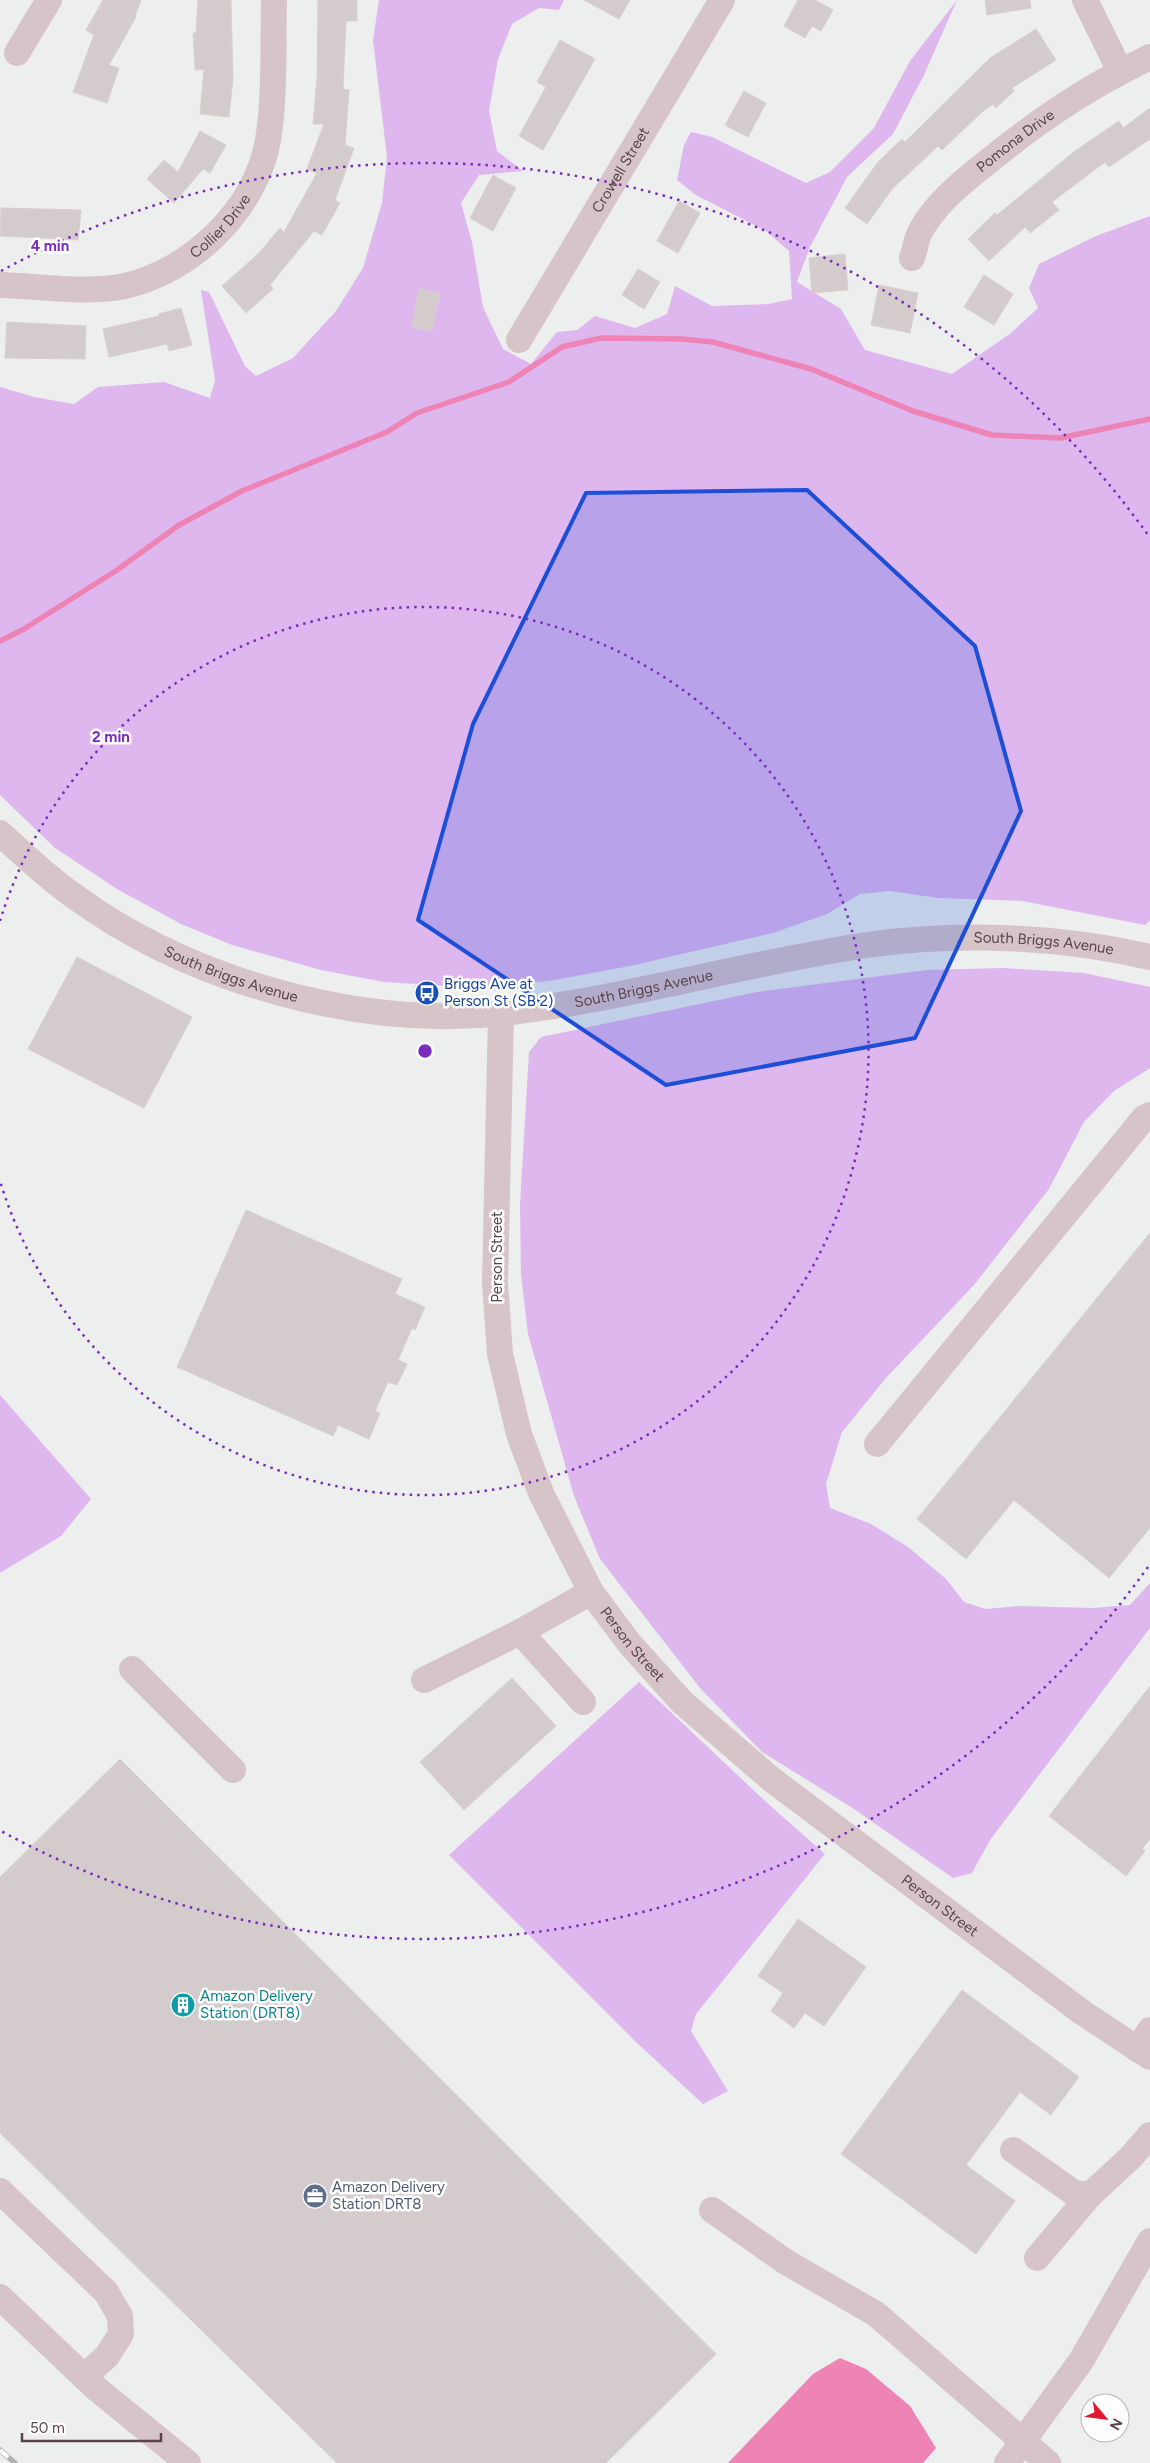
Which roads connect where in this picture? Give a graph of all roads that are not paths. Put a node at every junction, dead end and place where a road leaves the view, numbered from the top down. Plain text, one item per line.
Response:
1 (49, 0) edge
2 (274, 0) edge
3 (722, 0) edge
4 (1085, 0) edge
5 (17, 53) dead end
6 (1150, 57) edge
7 (1120, 71) junction
8 (912, 258) dead end
9 (0, 285) edge
10 (519, 340) dead end
11 (0, 833) edge
12 (1150, 957) edge
13 (501, 1013) junction
14 (1150, 1115) edge
15 (877, 1444) dead end
16 (590, 1592) junction
17 (520, 1632) junction
18 (132, 1669) dead end
19 (424, 1680) dead end
20 (583, 1702) dead end
21 (233, 1770) dead end
22 (1146, 2046) edge
23 (1150, 2135) edge
24 (1013, 2150) dead end
25 (0, 2191) edge
26 (1090, 2195) junction
27 (712, 2210) dead end
28 (1150, 2241) edge
29 (1037, 2258) dead end
30 (0, 2297) edge
31 (84, 2377) junction
32 (1023, 2443) junction
33 (188, 2463) edge
34 (1007, 2463) edge
35 (1048, 2463) edge

1 - 5 street
2 - 9 street, Collier Drive
3 - 10 street, Crowell Street
4 - 7 street
6 - 7 street, Pomona Drive
7 - 8 street, Pomona Drive
11 - 13 street, South Briggs Avenue
12 - 13 street, South Briggs Avenue
13 - 16 street, Person Street
14 - 15 street
16 - 17 street
16 - 22 street, Person Street
17 - 19 street
17 - 20 street
18 - 21 street
23 - 26 street
24 - 26 street
25 - 31 street
26 - 29 street
27 - 32 street
28 - 32 street
30 - 31 street
31 - 33 street
32 - 34 street
32 - 35 street

